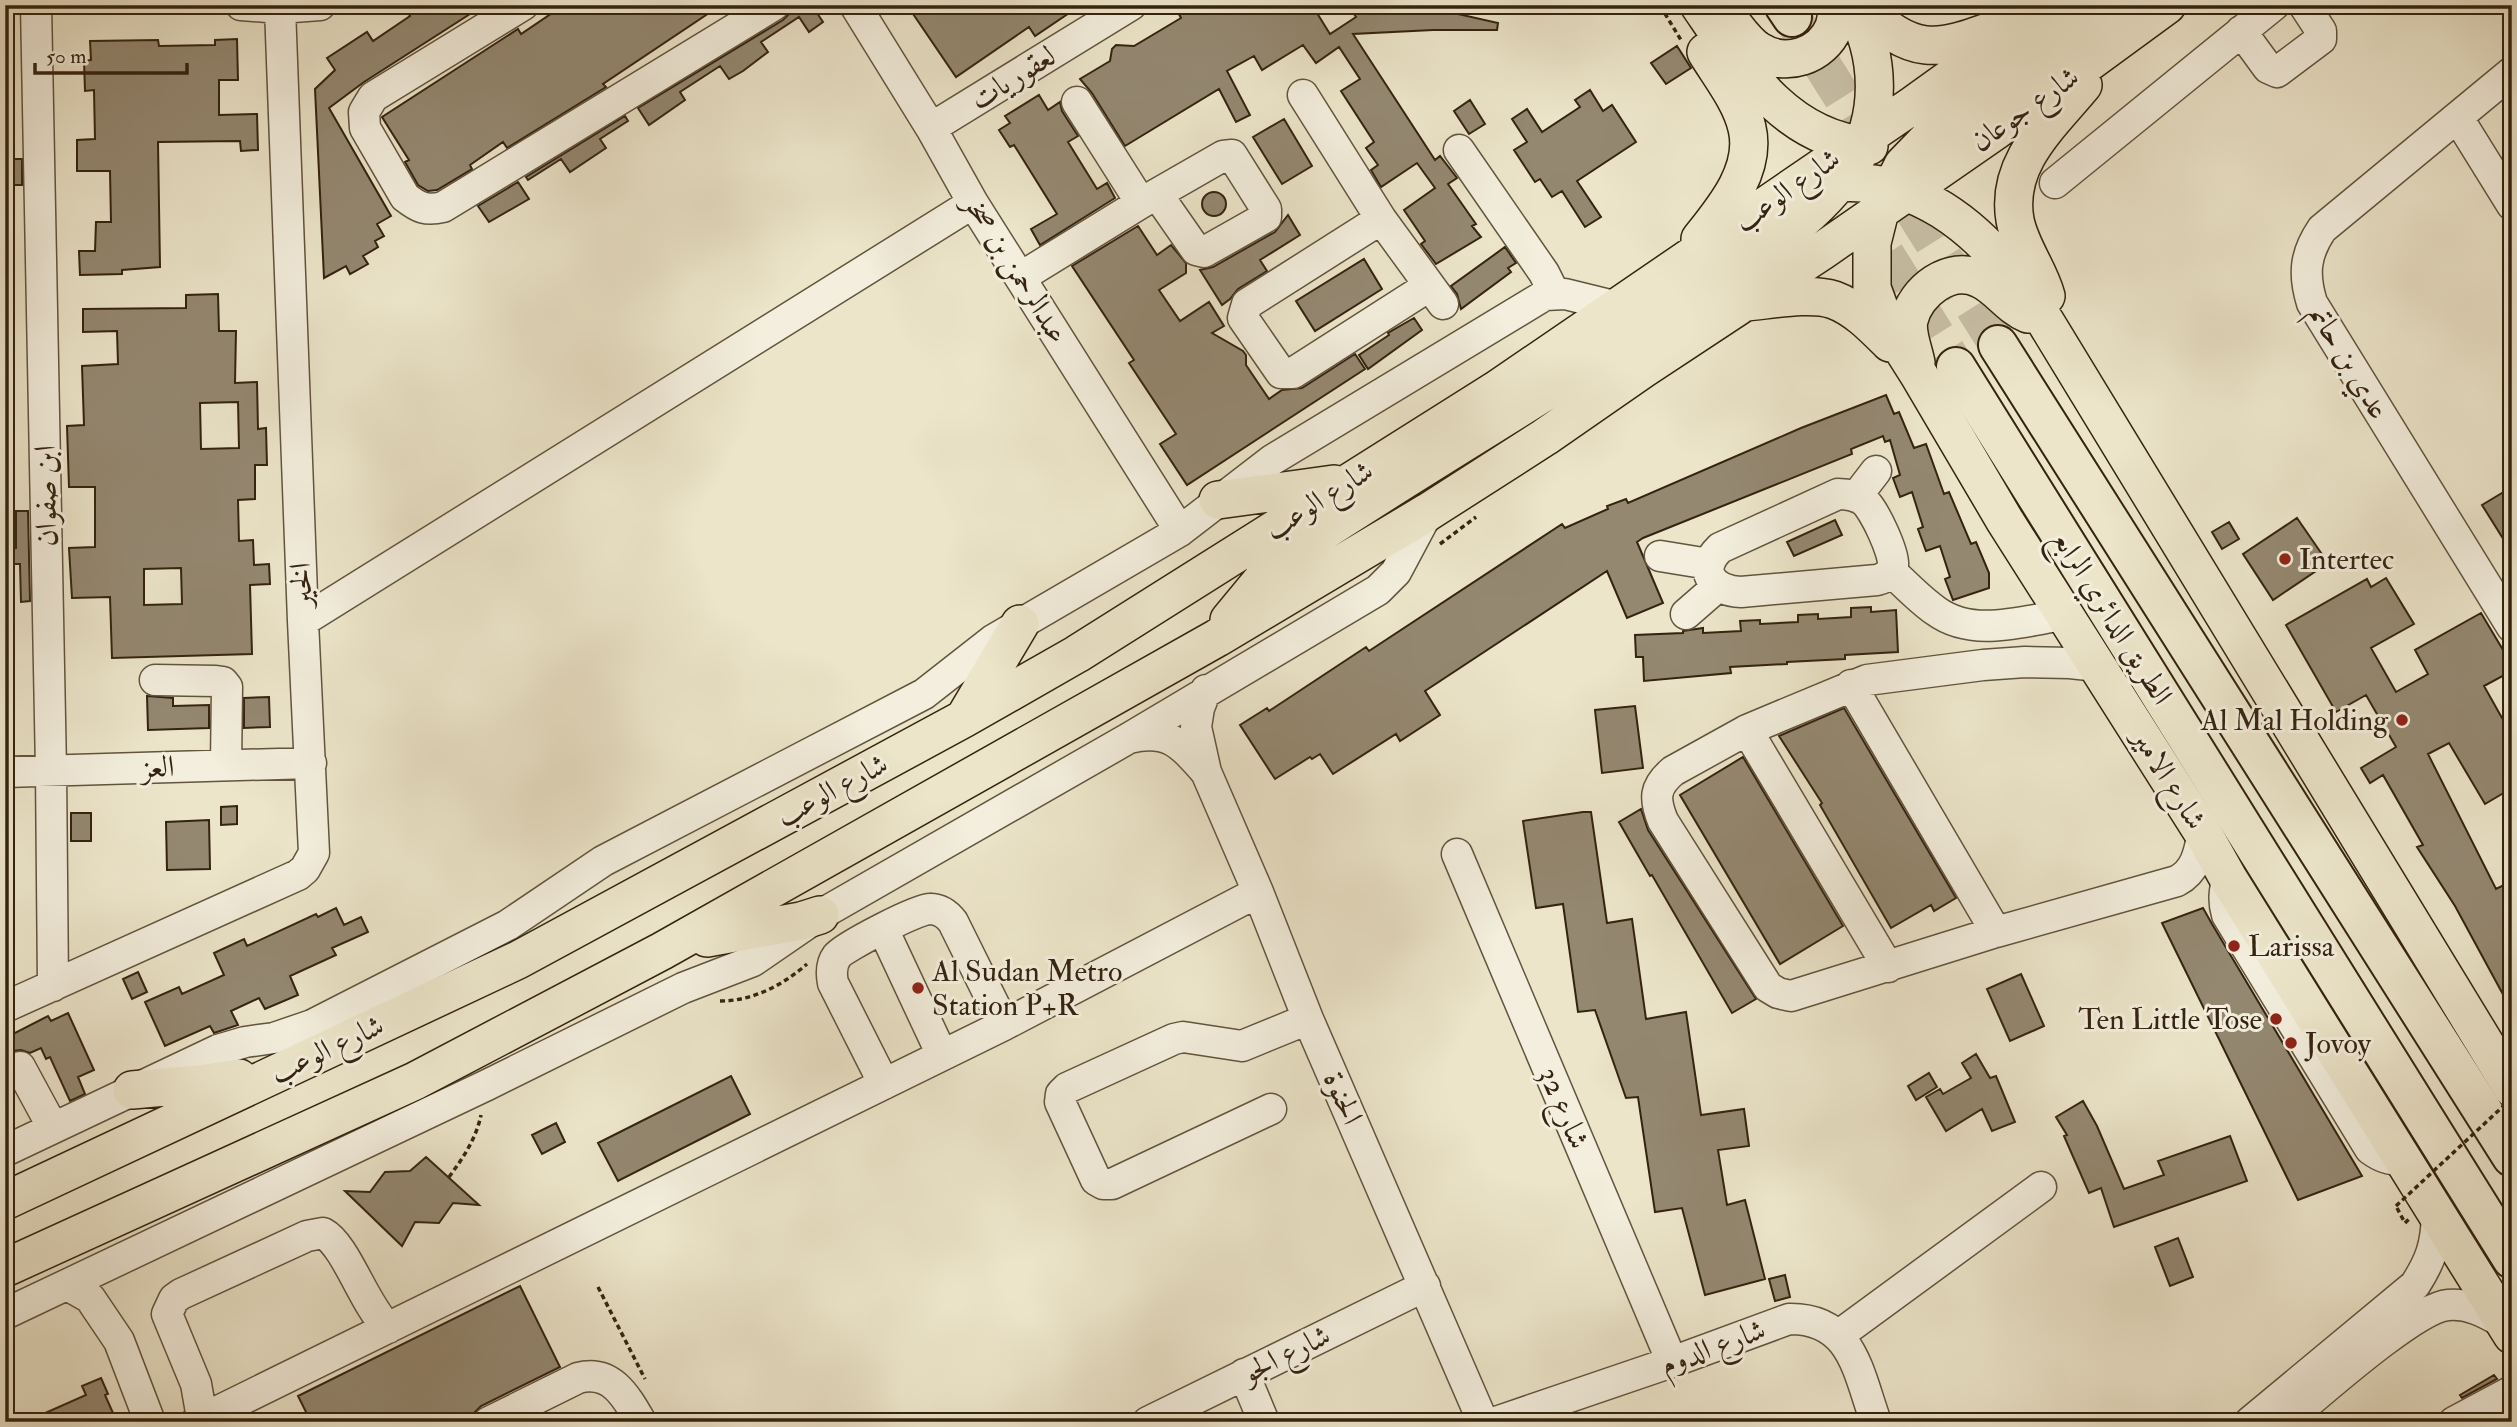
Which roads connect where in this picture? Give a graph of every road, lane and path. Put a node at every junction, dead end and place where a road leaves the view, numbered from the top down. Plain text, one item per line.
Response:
1 (36, 5) edge
2 (241, 5) edge
3 (320, 5) edge
4 (523, 5) edge
5 (774, 5) edge
6 (855, 5) edge
7 (1132, 5) edge
8 (1664, 5) edge
9 (1689, 5) edge
10 (1699, 5) edge
11 (1717, 5) edge
12 (1839, 5) edge
13 (1852, 5) edge
14 (1859, 5) edge
15 (2107, 5) edge
16 (2167, 5) edge
17 (2274, 5) edge
18 (2304, 5) edge
19 (280, 8) junction
20 (2048, 8) edge
21 (2241, 31) junction
22 (2121, 40) junction
23 (1684, 45) dead end
24 (2512, 72) edge
25 (1303, 95) dead end
26 (1077, 102) dead end
27 (2458, 118) junction
28 (931, 128) junction
29 (1995, 131) junction
30 (1861, 142) junction
31 (1919, 146) junction
32 (1459, 150) dead end
33 (1839, 181) junction
34 (2055, 183) dead end
35 (1893, 196) junction
36 (974, 203) junction
37 (1766, 205) junction
38 (2512, 205) edge
39 (1381, 219) junction
40 (1678, 265) junction
41 (1021, 277) junction
42 (1554, 293) junction
43 (1441, 301) junction
44 (1743, 302) junction
45 (1618, 307) junction
46 (2045, 321) junction
47 (1467, 340) junction
48 (1998, 345) tunnel mouth
49 (1956, 367) tunnel mouth
50 (1919, 375) junction
51 (1876, 471) dead end
52 (1345, 483) junction
53 (1856, 497) junction
54 (1219, 500) junction
55 (1478, 516) dead end
56 (1433, 529) junction
57 (1180, 531) junction
58 (1660, 556) dead end
59 (1891, 571) junction
60 (1713, 575) junction
61 (1686, 614) dead end
62 (2064, 615) junction
63 (303, 621) junction
64 (1020, 624) junction
65 (2512, 626) edge
66 (1217, 638) junction
67 (2098, 666) junction
68 (155, 680) dead end
69 (1851, 685) junction
70 (1206, 691) junction
71 (965, 718) junction
72 (1747, 730) junction
73 (1129, 738) junction
74 (311, 763) junction
75 (226, 765) junction
76 (51, 771) junction
77 (5, 772) edge
78 (1206, 772) junction
79 (2203, 833) junction
80 (1457, 854) dead end
81 (2228, 878) junction
82 (1258, 892) junction
83 (820, 915) junction
84 (883, 929) junction
85 (1996, 932) junction
86 (662, 951) junction
87 (1888, 967) junction
88 (53, 986) junction
89 (5, 1007) edge
90 (1308, 1019) junction
91 (1004, 1025) junction
92 (942, 1055) junction
93 (20, 1067) dead end
94 (288, 1067) junction
95 (884, 1084) junction
96 (2509, 1084) edge
97 (487, 1085) junction
98 (132, 1090) junction
99 (1271, 1109) dead end
100 (53, 1128) junction
101 (5, 1151) edge
102 (2512, 1157) edge
103 (2403, 1160) junction
104 (449, 1177) dead end
105 (2041, 1187) dead end
106 (5, 1201) edge
107 (2421, 1219) junction
108 (2512, 1259) edge
109 (110, 1264) junction
110 (5, 1268) edge
111 (67, 1285) junction
112 (1425, 1286) junction
113 (598, 1287) dead end
114 (5, 1314) edge
115 (388, 1328) junction
116 (2508, 1329) edge
117 (1839, 1335) junction
118 (119, 1340) junction
119 (1672, 1362) junction
120 (1244, 1374) junction
121 (2500, 1405) edge
122 (639, 1409) edge
123 (199, 1420) edge
124 (150, 1422) edge
125 (489, 1422) edge
126 (1148, 1422) edge
127 (1264, 1422) edge
128 (1483, 1422) edge
129 (1496, 1422) edge
130 (1876, 1422) edge
131 (2250, 1422) edge
132 (2285, 1422) edge
133 (2455, 1422) edge

1 - 76 street, ابن صفوان
2 - 19 street
3 - 19 street
4 - 5 street
6 - 28 street, عبدالرحمن بن صخر
7 - 28 street, لعقوريات
8 - 23 path
9 - 40 main road
10 - 30 main road
11 - 12 main road
13 - 30 main road
14 - 20 main road
15 - 31 main road
16 - 22 main road, شارع جوعان
17 - 21 street
18 - 21 street
19 - 63 street, الخير
20 - 30 main road
21 - 34 street
22 - 29 main road, شارع جوعان
22 - 46 main road
24 - 27 street, عدي بن حاتم
25 - 39 street
26 - 41 street
27 - 38 street
27 - 65 street, عدي بن حاتم
28 - 36 street, عبدالرحمن بن صخر
29 - 31 main road
29 - 35 main road, شارع جوعان
30 - 31 main road
30 - 33 main road
30 - 37 main road, شارع الوعب
31 - 35 main road
32 - 42 street
33 - 35 main road
33 - 37 main road
33 - 66 main road
35 - 44 main road, شارع الوعب
35 - 46 main road
35 - 50 main road, شارع الامير
36 - 41 street, عبدالرحمن بن صخر
36 - 63 street
37 - 40 main road, شارع الوعب
39 - 43 street
39 - 43 street
40 - 45 main road, شارع الوعب
41 - 57 street, عبدالرحمن بن صخر
42 - 45 street
42 - 47 street, شارع الوعب
43 - 47 street
44 - 50 main road
44 - 56 main road, شارع الوعب
45 - 52 main road, شارع الوعب
46 - 50 main road
46 - 96 main road
47 - 54 street, شارع الوعب
48 - 102 highway, الطريق الدائري الرابع
49 - 108 highway, الطريق الدائري الرابع
50 - 62 main road, شارع الامير
51 - 53 street
52 - 54 main road
52 - 71 main road, شارع الوعب
53 - 59 street
53 - 60 street
54 - 57 street, شارع الوعب
55 - 56 path
56 - 66 main road, شارع الوعب
56 - 70 street, شارع الوعب
57 - 64 street, شارع الوعب
58 - 60 street
59 - 60 street
59 - 62 street
60 - 61 street
62 - 67 main road, شارع الامير
63 - 74 street, الخير
64 - 71 main road
64 - 98 street, شارع الوعب
66 - 86 main road, شارع الوعب
67 - 69 street
67 - 79 main road, شارع الامير
68 - 75 street
69 - 72 street
69 - 85 street
70 - 73 street, شارع الوعب
70 - 78 street, الحنوة
71 - 94 main road, شارع الوعب
72 - 87 street
72 - 87 street
73 - 78 street, الحنوة
73 - 83 street, شارع الوعب
74 - 75 street, العز
74 - 88 street, الخير
75 - 76 street, العز
76 - 77 street, العز
76 - 88 street, ابن صفوان
78 - 82 street, الحنوة
79 - 81 main road, شارع الامير
79 - 85 street
80 - 119 street, شارع 32
81 - 103 main road, شارع الامير
81 - 103 street
82 - 90 street, الحنوة
82 - 91 street
83 - 86 main road
83 - 97 street, شارع الوعب
84 - 91 street
84 - 92 street
84 - 95 street
85 - 87 street
86 - 110 main road, شارع الوعب
88 - 89 street, الخير
90 - 99 street
90 - 112 street, الحنوة
91 - 92 street
92 - 95 street
93 - 100 street
94 - 98 main road
94 - 106 main road, شارع الوعب
95 - 115 street
96 - 107 path, bridge
97 - 104 path
97 - 109 street, شارع الوعب
98 - 100 street, شارع الوعب
100 - 101 street, شارع الوعب
103 - 107 main road, شارع الامير
105 - 117 street
107 - 116 main road, شارع الامير
107 - 131 street
109 - 111 street, شارع الوعب
109 - 118 street
111 - 114 street, شارع الوعب
111 - 118 street
112 - 120 street, شارع الجو
112 - 128 street, الحنوة
113 - 122 path
115 - 123 street
115 - 123 street
116 - 132 street
117 - 119 street, شارع الدوم
117 - 130 street
118 - 124 street
119 - 129 street, شارع الدوم
120 - 126 street, شارع الجو
120 - 127 street
121 - 133 street
122 - 125 street

